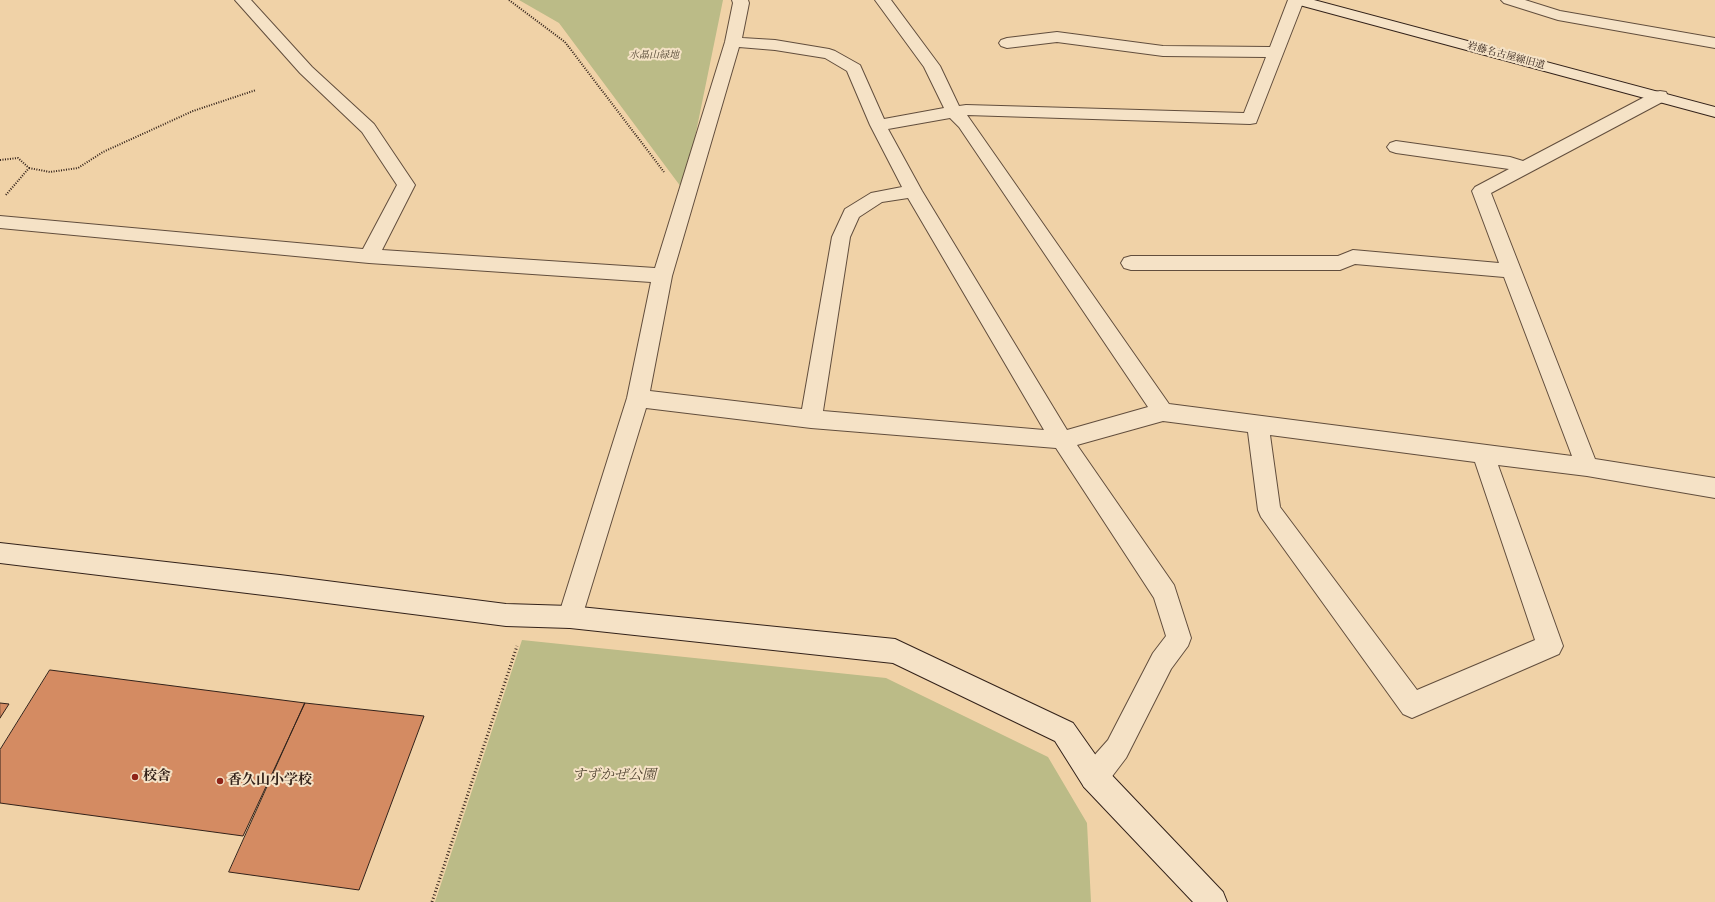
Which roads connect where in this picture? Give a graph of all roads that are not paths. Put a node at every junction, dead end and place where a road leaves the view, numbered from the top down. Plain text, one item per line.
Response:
1 (244, 0) edge
2 (740, 0) edge
3 (883, 0) edge
4 (1296, 0) edge
5 (1509, 0) edge
6 (733, 42) junction
7 (1007, 43) dead end
8 (1715, 44) edge
9 (1276, 52) junction
10 (1660, 96) junction
11 (954, 112) junction
12 (1715, 112) edge
13 (878, 125) junction
14 (1396, 147) dead end
15 (1524, 168) junction
16 (913, 191) junction
17 (0, 222) edge
18 (369, 256) junction
19 (1130, 263) dead end
20 (1512, 271) junction
21 (662, 276) junction
22 (638, 398) junction
23 (1162, 412) junction
24 (811, 419) junction
25 (1258, 424) junction
26 (1062, 440) junction
27 (1483, 454) junction
28 (1587, 467) junction
29 (1715, 488) edge
30 (0, 553) edge
31 (570, 617) junction
32 (1094, 777) junction
33 (1213, 902) edge

1 - 18 street
2 - 6 street
3 - 11 street
4 - 9 street
4 - 10 street, 岩藤名古屋線旧道
5 - 8 street
6 - 13 street
6 - 21 street
7 - 9 street
9 - 11 street
10 - 12 street, 岩藤名古屋線旧道
10 - 15 street
11 - 13 street
11 - 23 street
13 - 16 street
14 - 15 street
15 - 20 street
16 - 24 street
16 - 26 street
17 - 18 street
18 - 21 street
19 - 20 street
20 - 28 street
21 - 22 street
22 - 24 street
22 - 31 street
23 - 25 street
23 - 26 street
24 - 26 street
25 - 27 street
25 - 27 street
26 - 32 street
27 - 28 street
28 - 29 street
30 - 31 street
31 - 32 street
32 - 33 street

